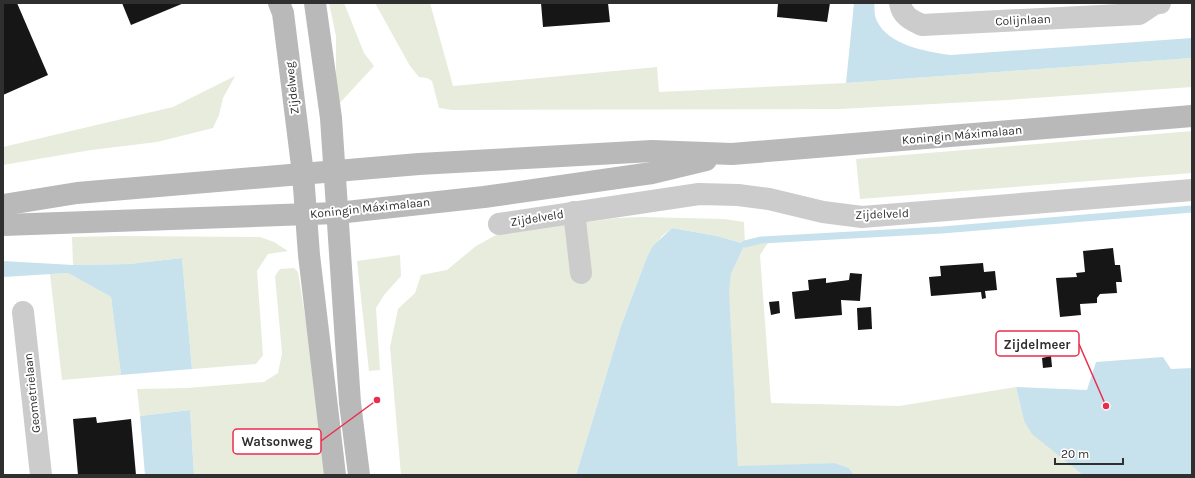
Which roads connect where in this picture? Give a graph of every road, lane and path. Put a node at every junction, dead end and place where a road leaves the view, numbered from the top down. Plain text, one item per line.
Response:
1 (279, 3) edge
2 (315, 3) edge
3 (900, 3) edge
4 (1153, 3) edge
5 (1160, 3) edge
6 (1192, 116) edge
7 (732, 154) junction
8 (335, 171) junction
9 (303, 174) junction
10 (1192, 190) edge
11 (3, 205) edge
12 (574, 212) junction
13 (337, 213) junction
14 (306, 215) junction
15 (3, 224) edge
16 (499, 224) dead end
17 (581, 273) dead end
18 (23, 312) dead end
19 (41, 475) edge
20 (335, 475) edge
21 (359, 475) edge

1 - 9 street, Zijdelweg
2 - 8 street
3 - 4 street, Colijnlaan
4 - 5 street, Colijnlaan
6 - 7 street, Koningin Máximalaan
7 - 8 street, Koningin Máximalaan
7 - 13 street, Koningin Máximalaan
8 - 9 street, Koningin Máximalaan
8 - 13 street
9 - 11 street, Koningin Máximalaan
9 - 14 street, Zijdelweg
10 - 12 street, Zijdelveld
12 - 16 street, Zijdelveld
12 - 17 street, Zijdelveld
13 - 14 street, Koningin Máximalaan
13 - 21 street
14 - 15 street, Koningin Máximalaan
14 - 20 street, Zijdelweg
18 - 19 street, Geometrielaan

